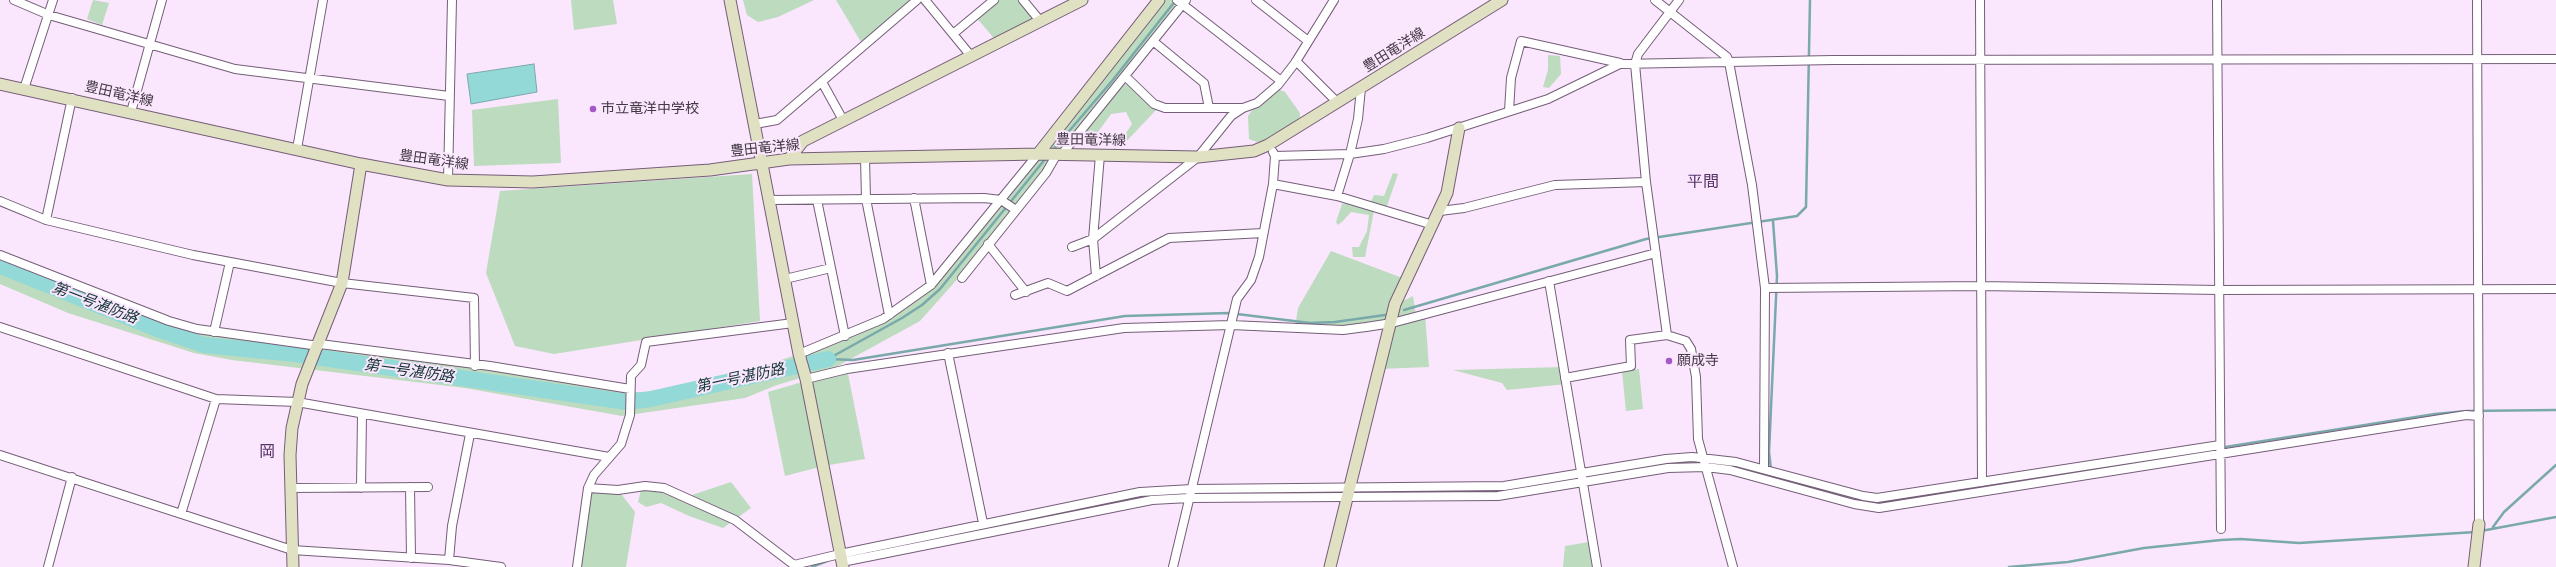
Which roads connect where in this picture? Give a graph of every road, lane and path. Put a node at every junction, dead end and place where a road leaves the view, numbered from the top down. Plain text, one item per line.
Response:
1 (14, 0) edge
2 (53, 0) edge
3 (162, 0) edge
4 (324, 0) edge
5 (452, 0) edge
6 (730, 0) edge
7 (917, 0) edge
8 (925, 0) edge
9 (994, 0) edge
10 (1023, 0) edge
11 (1082, 0) edge
12 (1159, 0) edge
13 (1256, 0) edge
14 (1334, 0) edge
15 (1502, 0) edge
16 (1655, 0) edge
17 (1679, 0) edge
18 (1980, 0) edge
19 (2217, 0) edge
20 (2477, 0) edge
21 (1182, 2) edge
22 (1671, 12) junction
23 (49, 15) junction
24 (1041, 22) junction
25 (953, 34) junction
26 (1153, 41) junction
27 (1308, 41) junction
28 (150, 45) junction
29 (971, 56) junction
30 (2556, 58) edge
31 (2477, 59) junction
32 (2217, 60) junction
33 (1296, 61) junction
34 (1979, 61) junction
35 (1729, 62) junction
36 (1620, 64) junction
37 (1635, 64) junction
38 (1125, 76) junction
39 (309, 79) junction
40 (1281, 81) junction
41 (822, 82) junction
42 (0, 84) edge
43 (1361, 88) junction
44 (24, 89) junction
45 (449, 96) junction
46 (72, 98) junction
47 (1338, 103) junction
48 (1209, 108) junction
49 (1243, 108) junction
50 (131, 112) junction
51 (1509, 112) junction
52 (843, 120) junction
53 (755, 124) junction
54 (1459, 128) junction
55 (1268, 145) junction
56 (297, 148) junction
57 (1038, 154) junction
58 (1060, 154) junction
59 (1350, 154) junction
60 (1100, 155) junction
61 (1275, 156) junction
62 (1198, 157) junction
63 (865, 158) junction
64 (789, 159) junction
65 (762, 162) junction
66 (361, 164) junction
67 (448, 180) junction
68 (1646, 182) junction
69 (1273, 184) junction
70 (1337, 196) junction
71 (914, 198) junction
72 (866, 199) junction
73 (769, 200) junction
74 (817, 200) junction
75 (1001, 200) junction
76 (0, 201) edge
77 (1016, 210) junction
78 (1440, 211) junction
79 (46, 220) junction
80 (1433, 225) junction
81 (1263, 233) junction
82 (1093, 238) junction
83 (988, 244) junction
84 (1072, 247) dead end
85 (1656, 253) junction
86 (0, 255) edge
87 (230, 262) junction
88 (832, 268) junction
89 (1096, 276) junction
90 (962, 278) dead end
91 (785, 279) junction
92 (1549, 281) junction
93 (342, 283) junction
94 (931, 285) junction
95 (1981, 286) junction
96 (1765, 288) junction
97 (2478, 289) junction
98 (2556, 289) edge
99 (2218, 290) junction
100 (1026, 292) junction
101 (1015, 296) dead end
102 (889, 315) junction
103 (793, 323) junction
104 (1392, 323) junction
105 (1231, 325) junction
106 (0, 328) edge
107 (214, 332) junction
108 (1668, 335) junction
109 (845, 336) junction
110 (320, 345) junction
111 (798, 354) junction
112 (948, 354) junction
113 (475, 366) junction
114 (1565, 378) junction
115 (806, 379) junction
116 (630, 391) junction
117 (216, 399) junction
118 (297, 402) junction
119 (362, 414) junction
120 (2479, 416) junction
121 (470, 434) junction
122 (2220, 445) junction
123 (2220, 454) junction
124 (0, 455) edge
125 (609, 458) junction
126 (1703, 458) junction
127 (1706, 467) junction
128 (1764, 469) junction
129 (1581, 472) junction
130 (72, 477) junction
131 (1982, 482) junction
132 (1583, 483) junction
133 (410, 487) junction
134 (428, 487) dead end
135 (291, 488) junction
136 (361, 488) junction
137 (588, 488) junction
138 (1192, 488) junction
139 (1350, 492) junction
140 (1190, 498) junction
141 (181, 514) junction
142 (983, 524) junction
143 (2480, 524) joint
144 (2221, 529) dead end
145 (292, 550) junction
146 (411, 558) junction
147 (449, 560) junction
148 (842, 561) edge
149 (48, 567) edge
150 (293, 567) edge
151 (501, 567) edge
152 (578, 567) edge
153 (1172, 567) edge
154 (1330, 567) edge
155 (1597, 567) edge
156 (1733, 567) edge
157 (2474, 567) edge

1 - 23 street
2 - 23 street
3 - 28 street
4 - 39 street
5 - 45 street
6 - 53 street
7 - 41 street
8 - 25 street
9 - 25 street
10 - 24 street
11 - 24 street
12 - 57 street
13 - 27 street
14 - 27 street
15 - 43 street, 豊田竜洋線
16 - 22 street
17 - 22 street
18 - 34 street
19 - 32 street
20 - 31 street
21 - 26 street
21 - 40 street
22 - 35 street
22 - 37 street
23 - 28 street
23 - 44 street
24 - 29 street
25 - 29 street
26 - 38 street
26 - 48 street
27 - 33 street
28 - 39 street
28 - 50 street
29 - 52 street
30 - 31 street
31 - 32 street
31 - 97 street
32 - 34 street
32 - 99 street
33 - 40 street
33 - 47 street
34 - 35 street
34 - 95 street
35 - 37 street
35 - 96 street
36 - 37 street
36 - 51 street
36 - 51 street
37 - 68 street
38 - 48 street
38 - 58 street
39 - 45 street
39 - 56 street
40 - 49 street
41 - 52 street
41 - 53 street
42 - 44 street, 豊田竜洋線
43 - 47 street, 豊田竜洋線
43 - 59 street
44 - 46 street, 豊田竜洋線
45 - 67 street
46 - 50 street, 豊田竜洋線
46 - 79 street
47 - 55 street, 豊田竜洋線
48 - 49 street
49 - 62 street
50 - 56 street, 豊田竜洋線
51 - 54 street
52 - 64 street
53 - 65 street
54 - 59 street
54 - 78 street
55 - 61 street
55 - 62 street, 豊田竜洋線
56 - 66 street, 豊田竜洋線
57 - 58 street, 豊田竜洋線
57 - 63 street, 豊田竜洋線
57 - 75 street
58 - 60 street, 豊田竜洋線
58 - 77 street
59 - 61 street
59 - 70 street
60 - 62 street, 豊田竜洋線
60 - 82 street
61 - 69 street
62 - 82 street
63 - 64 street, 豊田竜洋線
63 - 72 street
64 - 65 street, 豊田竜洋線
65 - 67 street, 豊田竜洋線
65 - 73 street
66 - 67 street, 豊田竜洋線
66 - 93 street
68 - 78 street
68 - 85 street
69 - 70 street
69 - 81 street
70 - 80 street
71 - 72 street
71 - 75 street
71 - 94 street
72 - 74 street
72 - 102 street
73 - 74 street
73 - 91 street
74 - 88 street
75 - 77 street
75 - 94 street
76 - 79 street
77 - 83 street
78 - 80 street
79 - 87 street
80 - 104 street
81 - 89 street
81 - 105 street
82 - 84 street
82 - 89 street
83 - 90 street
83 - 100 street
85 - 92 street
85 - 108 street
86 - 107 street
87 - 93 street
87 - 107 street
88 - 91 street
88 - 109 street
89 - 100 street
91 - 103 street
92 - 104 street
92 - 114 street
93 - 110 street
93 - 113 street
94 - 102 street
95 - 96 street
95 - 99 street
95 - 131 street
96 - 128 street
97 - 98 street
97 - 99 street
97 - 120 street
99 - 122 street
100 - 101 street
102 - 109 street
103 - 111 street
103 - 116 street
104 - 105 street
104 - 139 street
105 - 112 street
105 - 138 street
106 - 117 street
107 - 110 street
108 - 114 street
108 - 126 street
109 - 111 street
110 - 113 street
110 - 118 street
111 - 115 street
112 - 115 street
112 - 142 street
113 - 116 street
114 - 129 street
115 - 148 street
116 - 125 street
117 - 118 street
117 - 141 street
118 - 119 street
118 - 135 street
119 - 121 street
119 - 136 street
120 - 123 street
120 - 143 street
121 - 125 street
121 - 147 street
122 - 123 street
122 - 131 street
123 - 127 street
123 - 144 street
124 - 130 street
125 - 137 street
126 - 127 street
126 - 128 street
126 - 129 street
127 - 132 street
127 - 156 street
128 - 131 street
129 - 132 street
129 - 139 street
130 - 141 street
130 - 149 street
132 - 139 street
132 - 155 street
133 - 134 street
133 - 136 street
133 - 146 street
135 - 136 street
135 - 145 street
137 - 148 street
137 - 152 street
138 - 139 street
138 - 140 street
138 - 142 street
139 - 140 street
139 - 154 street
140 - 148 street
140 - 153 street
141 - 145 street
142 - 148 street
143 - 157 street
145 - 146 street
145 - 150 street
146 - 147 street
147 - 151 street

